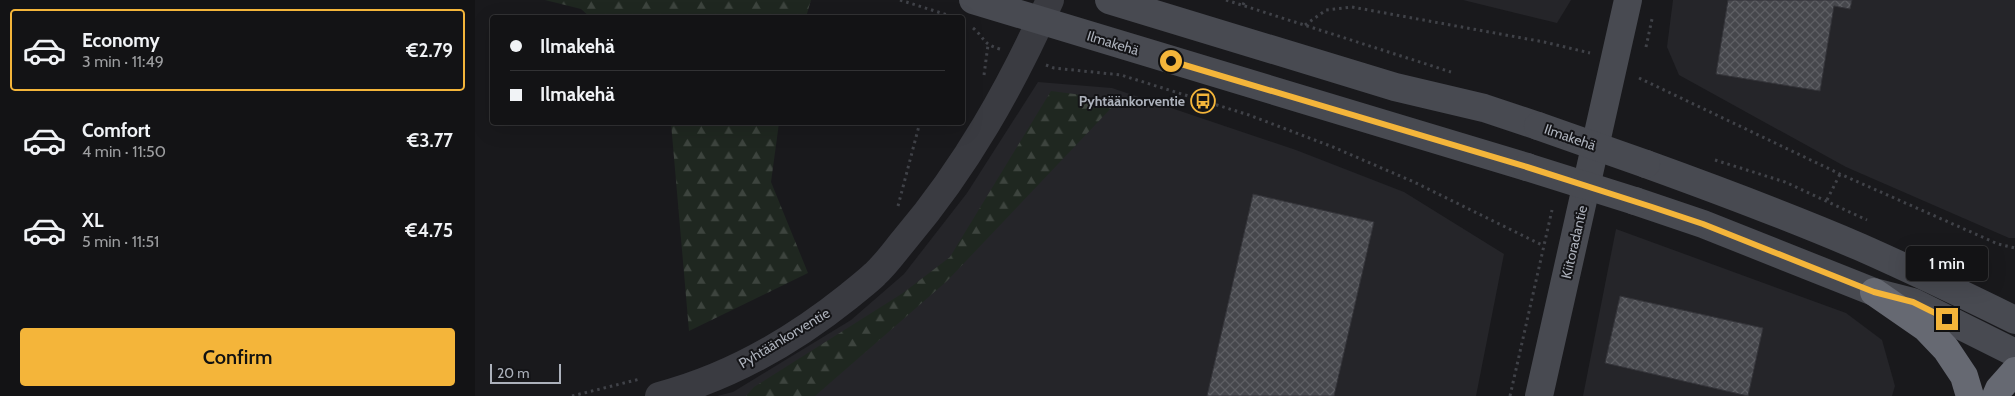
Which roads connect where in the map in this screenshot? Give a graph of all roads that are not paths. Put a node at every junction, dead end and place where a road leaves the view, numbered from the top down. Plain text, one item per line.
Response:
1 (973, 0) edge
2 (1109, 0) edge
3 (1628, 0) edge
4 (1045, 11) edge
5 (1874, 292) junction
6 (2015, 320) edge
7 (2015, 353) edge
8 (2015, 371) edge
9 (653, 386) edge
10 (1539, 396) edge
11 (1970, 396) edge
12 (1996, 396) edge

1 - 4 main road, Ilmakehä
2 - 6 main road, Ilmakehä, bridge
3 - 10 main road, Kiitoradantie
4 - 5 main road, Ilmakehä, bridge
4 - 9 street, Pyhtäänkorventie
5 - 7 main road, Ilmakehä
5 - 11 highway
8 - 12 highway

